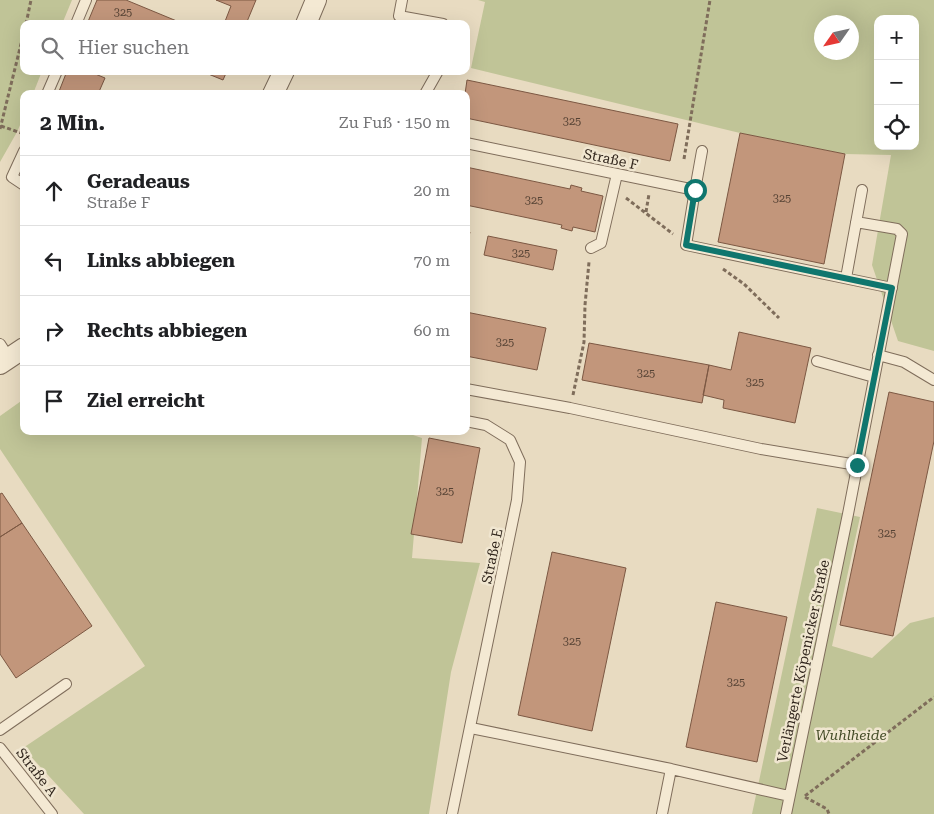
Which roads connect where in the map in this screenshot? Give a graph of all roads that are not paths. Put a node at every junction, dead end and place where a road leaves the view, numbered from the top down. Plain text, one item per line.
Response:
1 (86, 0) edge
2 (316, 0) edge
3 (402, 0) edge
4 (78, 20) edge
5 (308, 20) edge
6 (422, 20) edge
7 (55, 75) edge
8 (282, 75) edge
9 (436, 75) edge
10 (50, 90) edge
11 (275, 90) edge
12 (427, 90) edge
13 (470, 144) edge
14 (702, 151) dead end
15 (20, 160) edge
16 (617, 174) junction
17 (20, 182) edge
18 (695, 190) junction
19 (862, 190) dead end
20 (856, 222) junction
21 (591, 248) road end
22 (846, 278) junction
23 (892, 288) junction
24 (878, 355) junction
25 (817, 361) dead end
26 (874, 377) junction
27 (934, 380) edge
28 (470, 391) edge
29 (470, 422) edge
30 (857, 465) junction
31 (66, 684) dead end
32 (471, 728) junction
33 (0, 730) edge
34 (0, 748) edge
35 (671, 769) junction
36 (789, 796) junction
37 (52, 814) edge
38 (452, 814) edge
39 (662, 814) edge
40 (786, 814) edge

1 - 4 lane
2 - 5 street
3 - 6 lane
7 - 10 lane
8 - 11 street
9 - 12 lane
13 - 16 lane, Straße F
14 - 18 lane
15 - 17 lane
16 - 18 lane, Straße F
16 - 21 lane
18 - 22 lane
19 - 20 lane
20 - 22 lane
20 - 23 lane, Verlängerte Köpenicker Straße
22 - 23 lane
23 - 24 lane, Verlängerte Köpenicker Straße
24 - 26 lane, Verlängerte Köpenicker Straße
24 - 27 lane
25 - 26 lane
26 - 30 lane, Verlängerte Köpenicker Straße
28 - 30 lane
29 - 32 lane, Straße E
30 - 36 lane, Verlängerte Köpenicker Straße
31 - 33 lane
32 - 35 lane
32 - 38 lane, Straße E
34 - 37 lane, Straße A
35 - 36 lane
35 - 39 lane
36 - 40 lane, Verlängerte Köpenicker Straße

